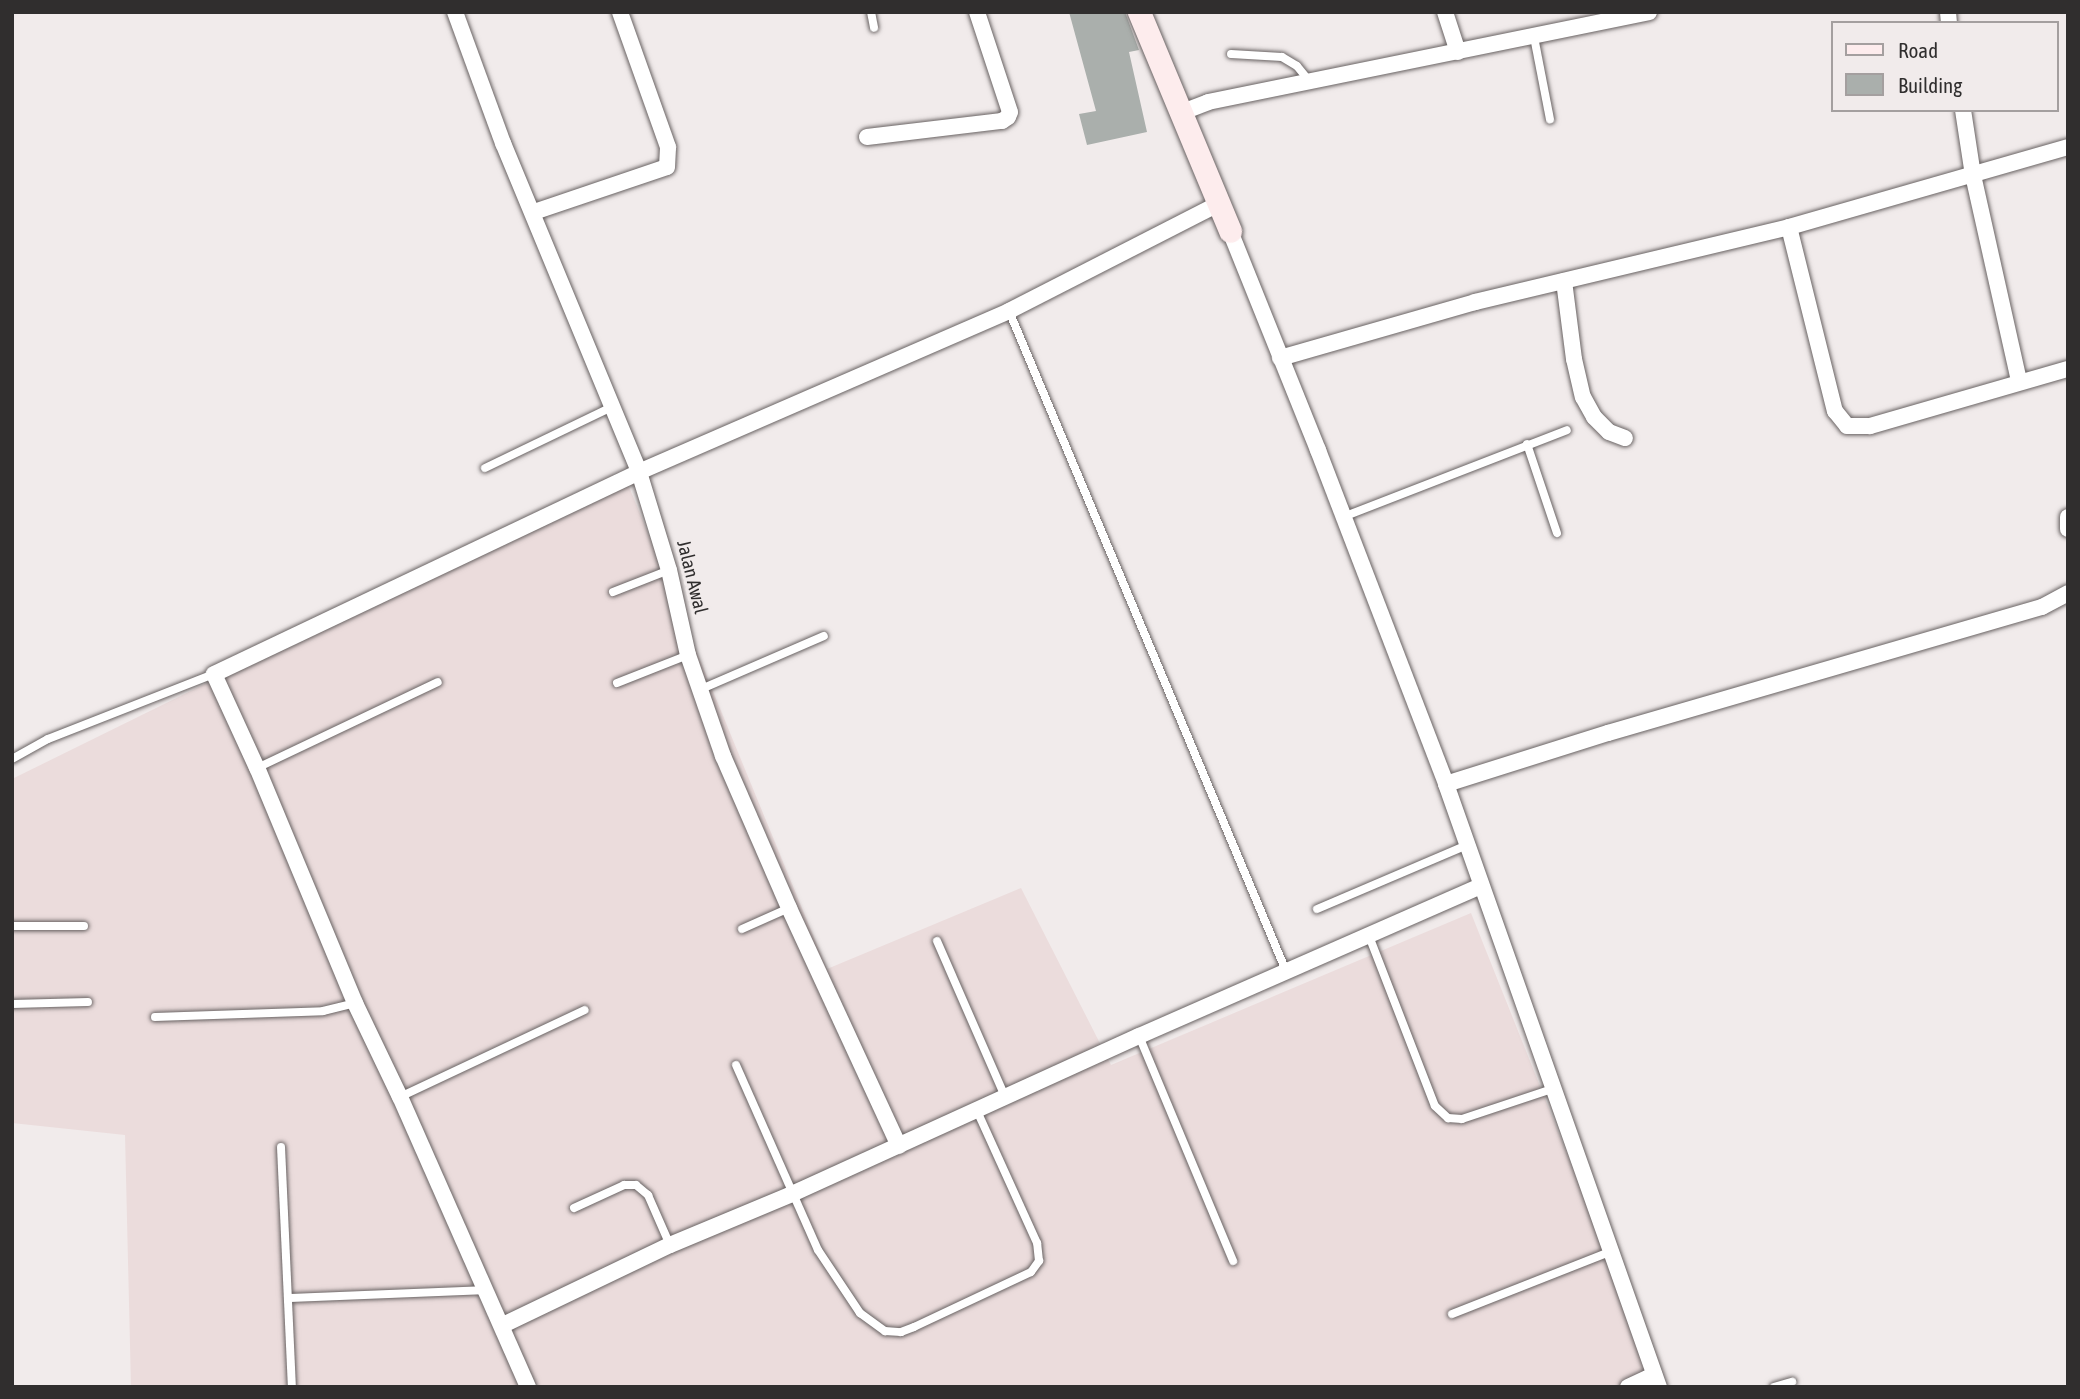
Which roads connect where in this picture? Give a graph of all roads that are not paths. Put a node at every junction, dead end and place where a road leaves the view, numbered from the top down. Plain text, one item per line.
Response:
1 (455, 12) edge
2 (620, 12) edge
3 (871, 12) edge
4 (977, 12) edge
5 (1139, 12) edge
6 (1445, 12) edge
7 (1649, 12) edge
8 (874, 28) dead end
9 (1534, 37) junction
10 (1458, 51) junction
11 (1231, 54) dead end
12 (1310, 82) junction
13 (1195, 107) junction
14 (1963, 112) edge
15 (1550, 119) dead end
16 (867, 137) dead end
17 (2068, 147) edge
18 (1973, 175) junction
19 (534, 212) junction
20 (1225, 219) junction
21 (1789, 227) junction
22 (1564, 281) junction
23 (1011, 316) junction
24 (1280, 358) junction
25 (2068, 369) edge
26 (2019, 381) junction
27 (612, 407) junction
28 (1567, 430) dead end
29 (1625, 438) dead end
30 (1528, 444) junction
31 (485, 468) dead end
32 (639, 472) junction
33 (1343, 517) junction
34 (2068, 517) edge
35 (2068, 529) edge
36 (1557, 533) dead end
37 (669, 570) junction
38 (613, 592) dead end
39 (2068, 593) edge
40 (824, 636) dead end
41 (688, 655) junction
42 (214, 674) junction
43 (438, 682) dead end
44 (617, 683) dead end
45 (699, 690) junction
46 (12, 759) edge
47 (257, 768) junction
48 (1446, 784) junction
49 (1467, 845) junction
50 (1481, 886) junction
51 (789, 908) junction
52 (1317, 909) dead end
53 (12, 926) edge
54 (83, 926) dead end
55 (742, 929) dead end
56 (1369, 936) junction
57 (937, 941) dead end
58 (1286, 971) junction
59 (88, 1002) dead end
60 (355, 1003) junction
61 (12, 1004) edge
62 (585, 1010) dead end
63 (155, 1017) dead end
64 (1139, 1036) junction
65 (736, 1065) dead end
66 (1555, 1088) junction
67 (400, 1097) junction
68 (1005, 1097) junction
69 (977, 1111) junction
70 (899, 1146) junction
71 (281, 1147) dead end
72 (792, 1194) junction
73 (574, 1208) dead end
74 (670, 1245) junction
75 (1612, 1251) junction
76 (1233, 1261) dead end
77 (487, 1290) junction
78 (288, 1298) junction
79 (1452, 1314) dead end
80 (503, 1325) junction
81 (1656, 1381) edge
82 (1792, 1381) dead end
83 (292, 1387) edge
84 (528, 1387) edge
85 (1628, 1387) edge
86 (1774, 1387) edge

1 - 19 street, Jalan Awal
2 - 19 street
3 - 8 lane
4 - 16 street
5 - 13 street
6 - 10 street
7 - 9 street
9 - 10 street
9 - 15 lane
10 - 12 street
11 - 12 lane
12 - 13 street
13 - 20 street
14 - 18 street
17 - 18 street
18 - 21 street
18 - 26 street
19 - 27 street, Jalan Awal
20 - 23 street
20 - 24 street
21 - 22 street
21 - 26 street
22 - 24 street
22 - 29 street
23 - 32 street
23 - 58 lane
24 - 33 street
25 - 26 street
27 - 31 lane
27 - 32 street, Jalan Awal
28 - 30 lane
30 - 33 lane
30 - 36 lane
32 - 37 street, Jalan Awal
32 - 42 street
33 - 48 street
34 - 35 street
37 - 38 lane
37 - 41 street, Jalan Awal
39 - 48 street
40 - 45 lane
41 - 44 lane
41 - 45 street, Jalan Awal
42 - 46 lane
42 - 47 street
43 - 47 lane
45 - 51 street, Jalan Awal
47 - 60 street
48 - 49 street
49 - 50 street
49 - 52 lane
50 - 56 street
50 - 66 street
51 - 55 lane
51 - 70 street, Jalan Awal
53 - 54 lane
56 - 58 street
56 - 66 lane
57 - 68 lane
58 - 64 street
59 - 61 lane
60 - 63 lane
60 - 67 street
62 - 67 lane
64 - 68 street
64 - 76 lane
65 - 72 lane
66 - 75 street
67 - 77 street
68 - 69 street
69 - 70 street
69 - 72 lane
70 - 72 street
71 - 78 lane
72 - 74 street
73 - 74 lane
74 - 80 street
75 - 79 lane
75 - 81 street
77 - 78 lane
77 - 80 street
78 - 83 lane
80 - 84 street
81 - 85 street
82 - 86 lane

